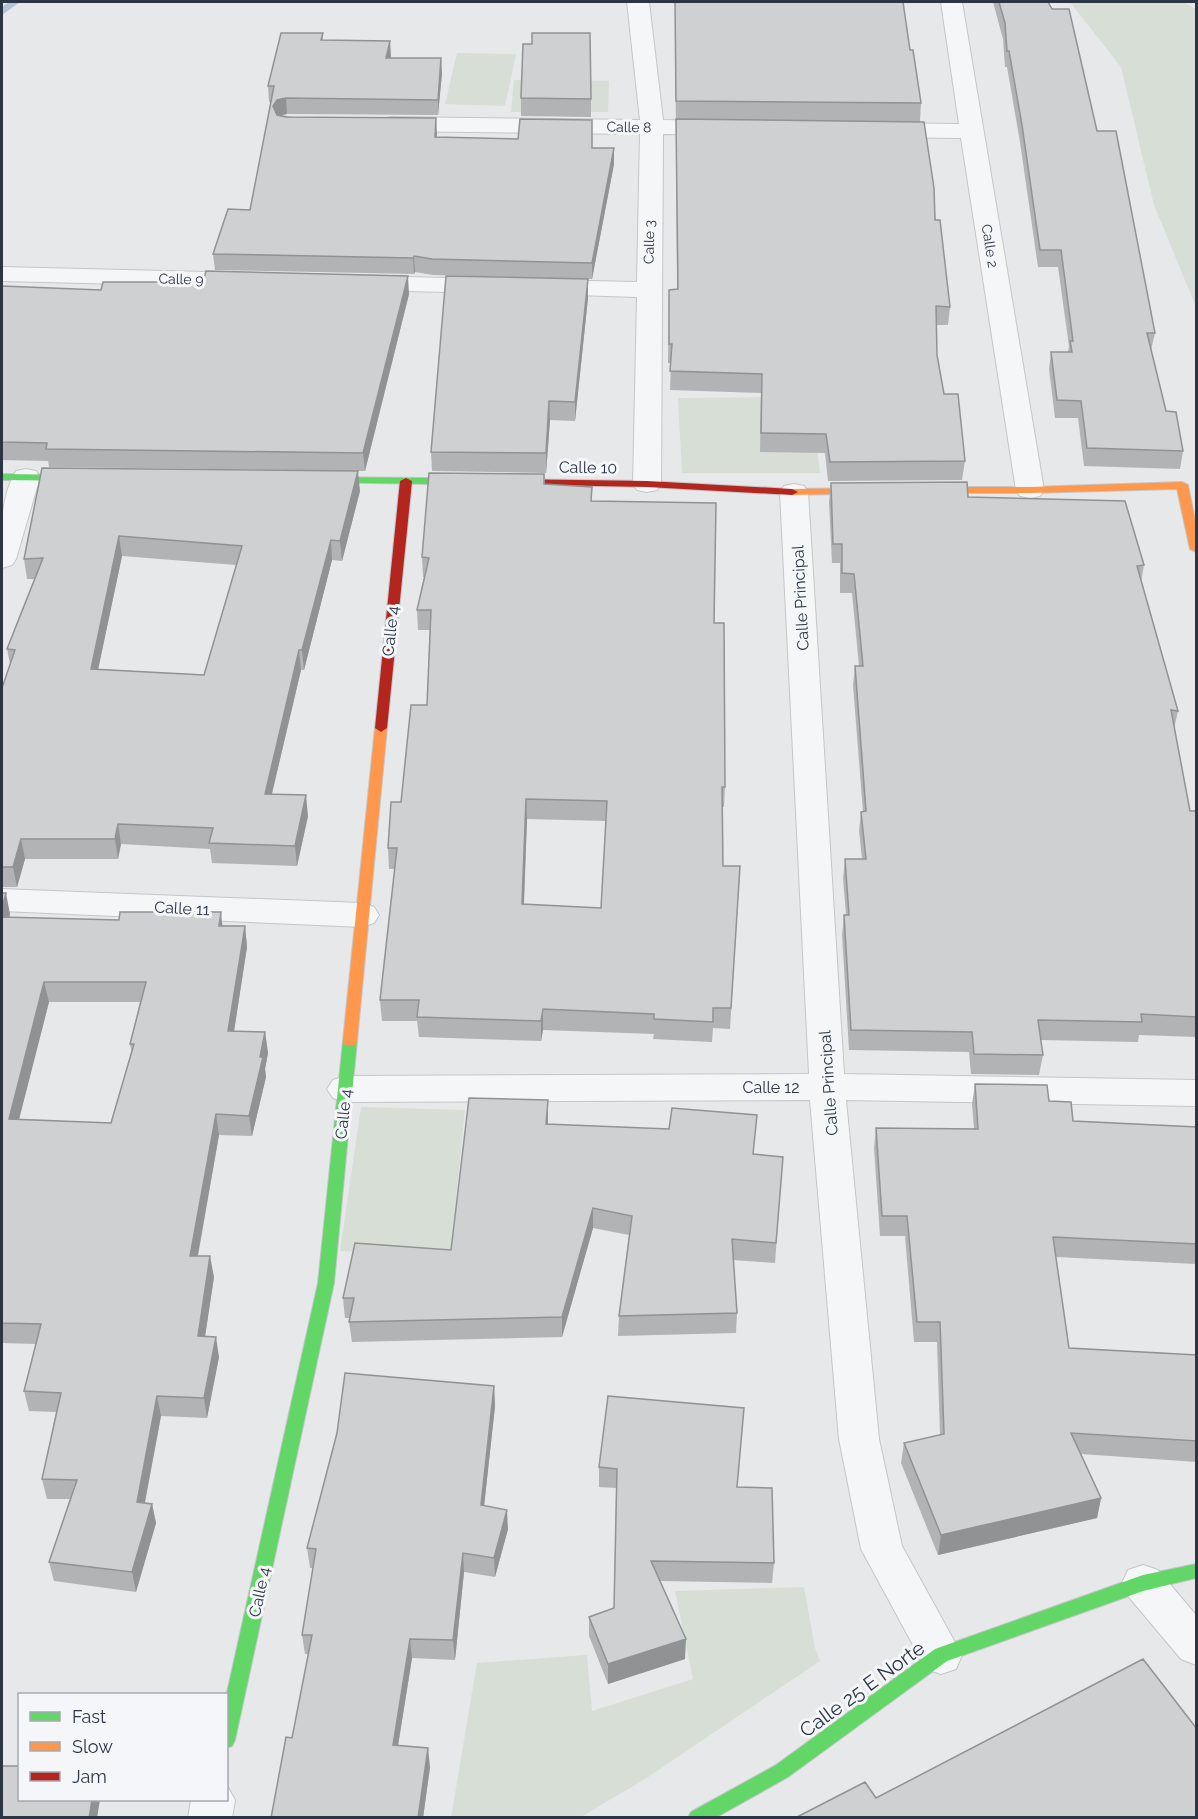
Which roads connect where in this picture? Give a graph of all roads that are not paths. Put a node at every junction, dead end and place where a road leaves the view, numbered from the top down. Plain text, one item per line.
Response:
1 (638, 2) edge
2 (951, 2) edge
3 (370, 124) edge
4 (652, 127) junction
5 (747, 128) edge
6 (853, 129) edge
7 (972, 131) junction
8 (2, 274) edge
9 (265, 280) edge
10 (337, 282) edge
11 (648, 290) junction
12 (14, 477) edge
13 (97, 478) edge
14 (299, 480) edge
15 (406, 481) junction
16 (441, 481) edge
17 (486, 482) edge
18 (647, 484) junction
19 (911, 490) edge
20 (1030, 490) junction
21 (888, 491) edge
22 (794, 492) junction
23 (1197, 549) edge
24 (2, 559) edge
25 (2, 900) edge
26 (362, 915) junction
27 (827, 1087) junction
28 (345, 1089) junction
29 (1197, 1093) edge
30 (1197, 1571) edge
31 (1143, 1583) junction
32 (1197, 1646) edge
33 (941, 1655) junction
34 (228, 1731) edge
35 (213, 1801) edge
36 (210, 1818) edge
37 (697, 1818) edge

1 - 4 street, Calle 3
2 - 7 street, Calle 2
3 - 4 street, Calle 8
4 - 5 street, Calle 8
4 - 11 street, Calle 3
6 - 7 street
7 - 20 street, Calle 2
8 - 9 street, Calle 9
10 - 11 street
11 - 18 street, Calle 3
12 - 13 street
12 - 24 street
14 - 15 street
15 - 16 street
15 - 26 street, Calle 4
17 - 18 street, Calle 10
18 - 22 street, Calle 10
19 - 20 street
20 - 23 street
21 - 22 street, Calle 10
22 - 27 street, Calle Principal
25 - 26 street, Calle 11
26 - 28 street, Calle 4
27 - 28 street, Calle 12
27 - 29 street, Calle 12
27 - 33 street, Calle Principal
28 - 34 street, Calle 4
30 - 31 street, Calle 25 E Norte
31 - 32 street
31 - 33 street, Calle 25 E Norte
33 - 37 street, Calle 25 E Norte
35 - 36 street

